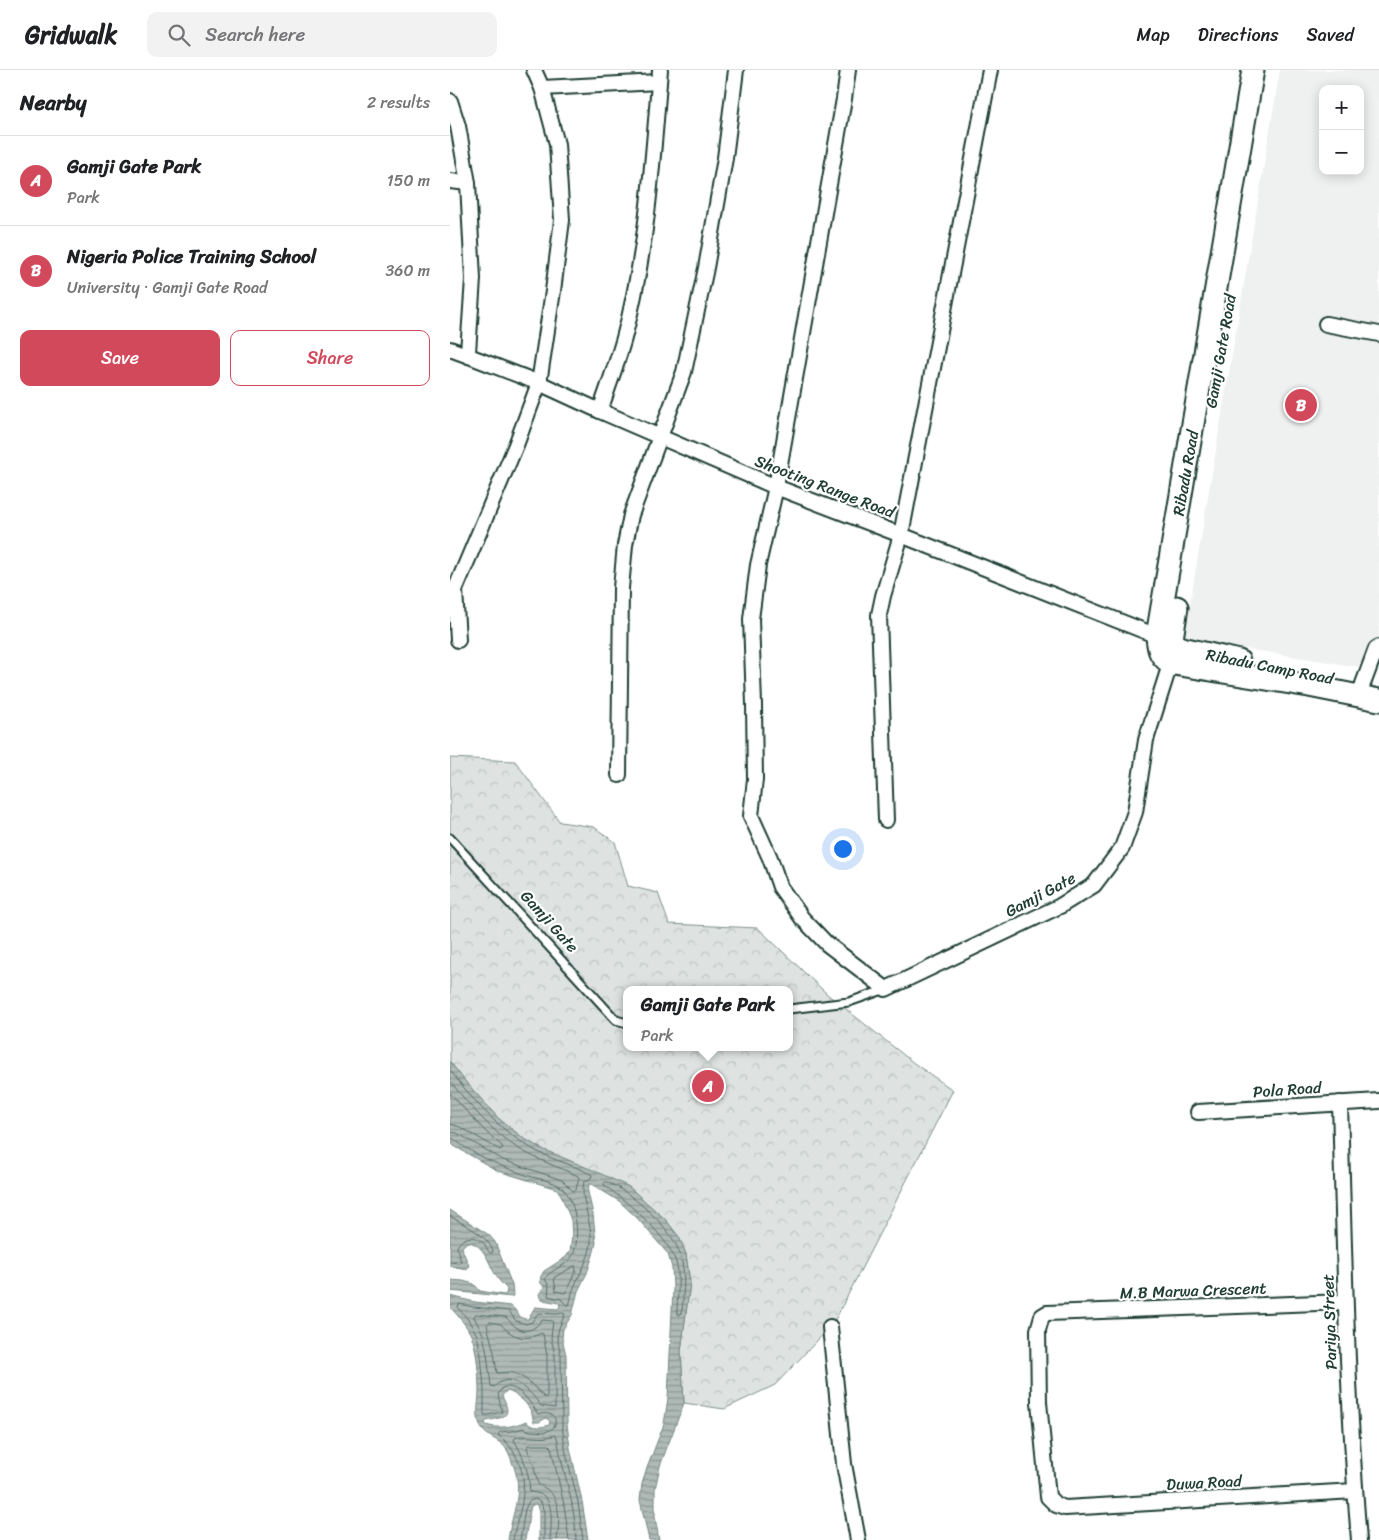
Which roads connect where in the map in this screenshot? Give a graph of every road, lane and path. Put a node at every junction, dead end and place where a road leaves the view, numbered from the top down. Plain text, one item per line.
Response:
1 (534, 70) edge
2 (736, 70) edge
3 (848, 70) edge
4 (990, 70) edge
5 (1254, 70) edge
6 (1268, 70) edge
7 (660, 76) edge
8 (542, 88) junction
9 (450, 101) edge
10 (450, 181) edge
11 (468, 183) junction
12 (1326, 324) dead end
13 (1379, 334) edge
14 (450, 349) edge
15 (469, 356) junction
16 (539, 382) junction
17 (600, 411) junction
18 (661, 438) junction
19 (776, 487) junction
20 (902, 535) junction
21 (458, 640) dead end
22 (1169, 643) junction
23 (1379, 647) edge
24 (1371, 686) edge
25 (1379, 700) edge
26 (619, 775) dead end
27 (886, 820) dead end
28 (450, 838) edge
29 (886, 989) junction
30 (793, 1009) edge
31 (623, 1022) edge
32 (1379, 1101) edge
33 (1340, 1103) junction
34 (1198, 1112) dead end
35 (1346, 1302) junction
36 (830, 1327) dead end
37 (1355, 1491) junction
38 (1056, 1505) joint
39 (858, 1540) edge
40 (1359, 1540) edge

1 - 8 street
2 - 18 street
3 - 19 street
4 - 20 street
5 - 22 main road, Ribadu Road
6 - 22 main road, Gamji Gate Road
7 - 8 street
7 - 17 street
8 - 16 street
9 - 11 street
10 - 11 street
11 - 15 street
12 - 13 street
14 - 15 street, Shooting Range Road
15 - 16 street, Shooting Range Road
16 - 17 street, Shooting Range Road
16 - 21 street
17 - 18 street, Shooting Range Road
18 - 19 street, Shooting Range Road
18 - 26 street
19 - 20 street, Shooting Range Road
19 - 29 street
20 - 22 street, Shooting Range Road
20 - 27 street
22 - 24 main road, Ribadu Camp Road
22 - 25 main road
22 - 29 street, Gamji Gate
23 - 24 street
28 - 31 lane, Gamji Gate
29 - 30 lane, Gamji Gate
32 - 33 street, Pola Road
33 - 34 street, Pola Road
33 - 35 street, Pariya Street
35 - 37 street, Pariya Street
35 - 38 street, M.B Marwa Crescent
36 - 39 street
37 - 38 street, Duwa Road
37 - 40 street, Pariya Street

